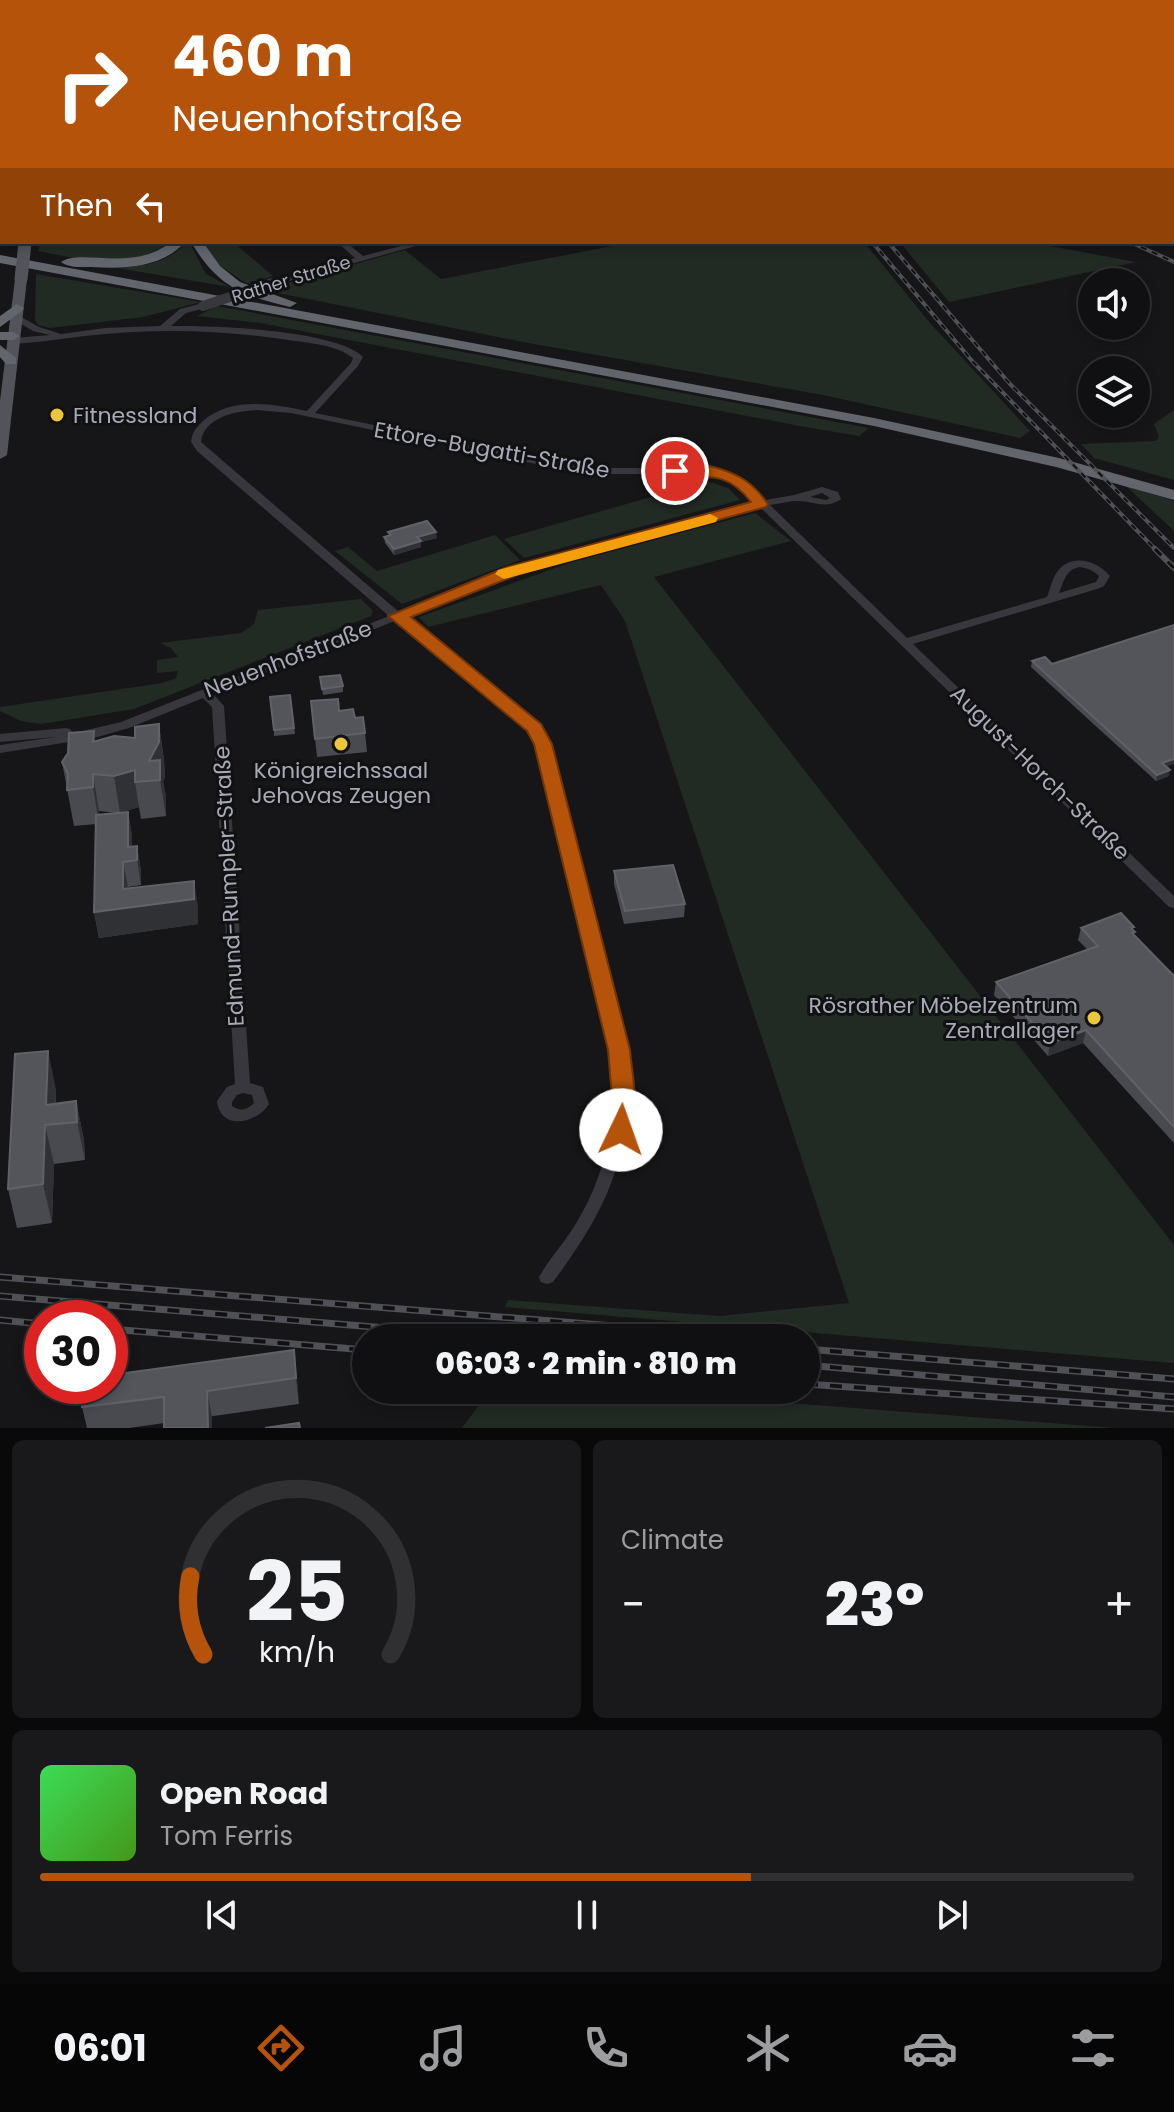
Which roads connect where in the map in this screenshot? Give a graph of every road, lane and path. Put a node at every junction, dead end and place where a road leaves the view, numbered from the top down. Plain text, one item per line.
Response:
1 (25, 244) edge
2 (176, 244) edge
3 (198, 244) edge
4 (343, 244) edge
5 (418, 244) edge
6 (0, 251) edge
7 (360, 258) junction
8 (0, 259) edge
9 (45, 260) junction
10 (195, 308) junction
11 (16, 312) junction
12 (337, 315) junction
13 (0, 323) edge
14 (163, 328) junction
15 (180, 328) junction
16 (85, 333) junction
17 (56, 334) junction
18 (7, 339) edge
19 (45, 339) junction
20 (0, 349) edge
21 (11, 361) junction
22 (310, 413) junction
23 (0, 455) edge
24 (1174, 486) edge
25 (1174, 495) edge
26 (796, 498) dead end
27 (760, 504) junction
28 (1052, 598) dead end
29 (397, 616) junction
30 (906, 642) junction
31 (204, 692) junction
32 (148, 714) junction
33 (0, 738) edge
34 (4, 750) edge
35 (1174, 904) edge
36 (243, 1087) dead end
37 (547, 1277) dead end

1 - 11 main road, bridge
2 - 9 highway
3 - 12 highway
4 - 7 street
5 - 7 street, Rather Straße
6 - 9 highway
7 - 10 street, Rather Straße, bridge
8 - 25 highway
9 - 12 highway
10 - 14 street, Rather Straße
10 - 15 street
11 - 13 highway
11 - 17 street
11 - 18 main road
12 - 24 highway
14 - 15 street
14 - 16 street
15 - 22 street
16 - 17 street
16 - 19 street
17 - 18 street
18 - 19 street
18 - 21 main road
19 - 21 street
20 - 21 highway
21 - 23 main road
22 - 27 street, Ettore-Bugatti-Straße
22 - 29 street, Ettore-Bugatti-Straße
26 - 27 street, Neuenhofstraße
27 - 29 street, Neuenhofstraße
27 - 30 street, August-Horch-Straße
28 - 30 street
29 - 31 street, Neuenhofstraße
29 - 37 street
30 - 35 street, August-Horch-Straße
31 - 32 street, Neuenhofstraße
31 - 36 street, Edmund-Rumpler-Straße
32 - 33 street, Neuenhofstraße
32 - 34 street, Neuenhofstraße

